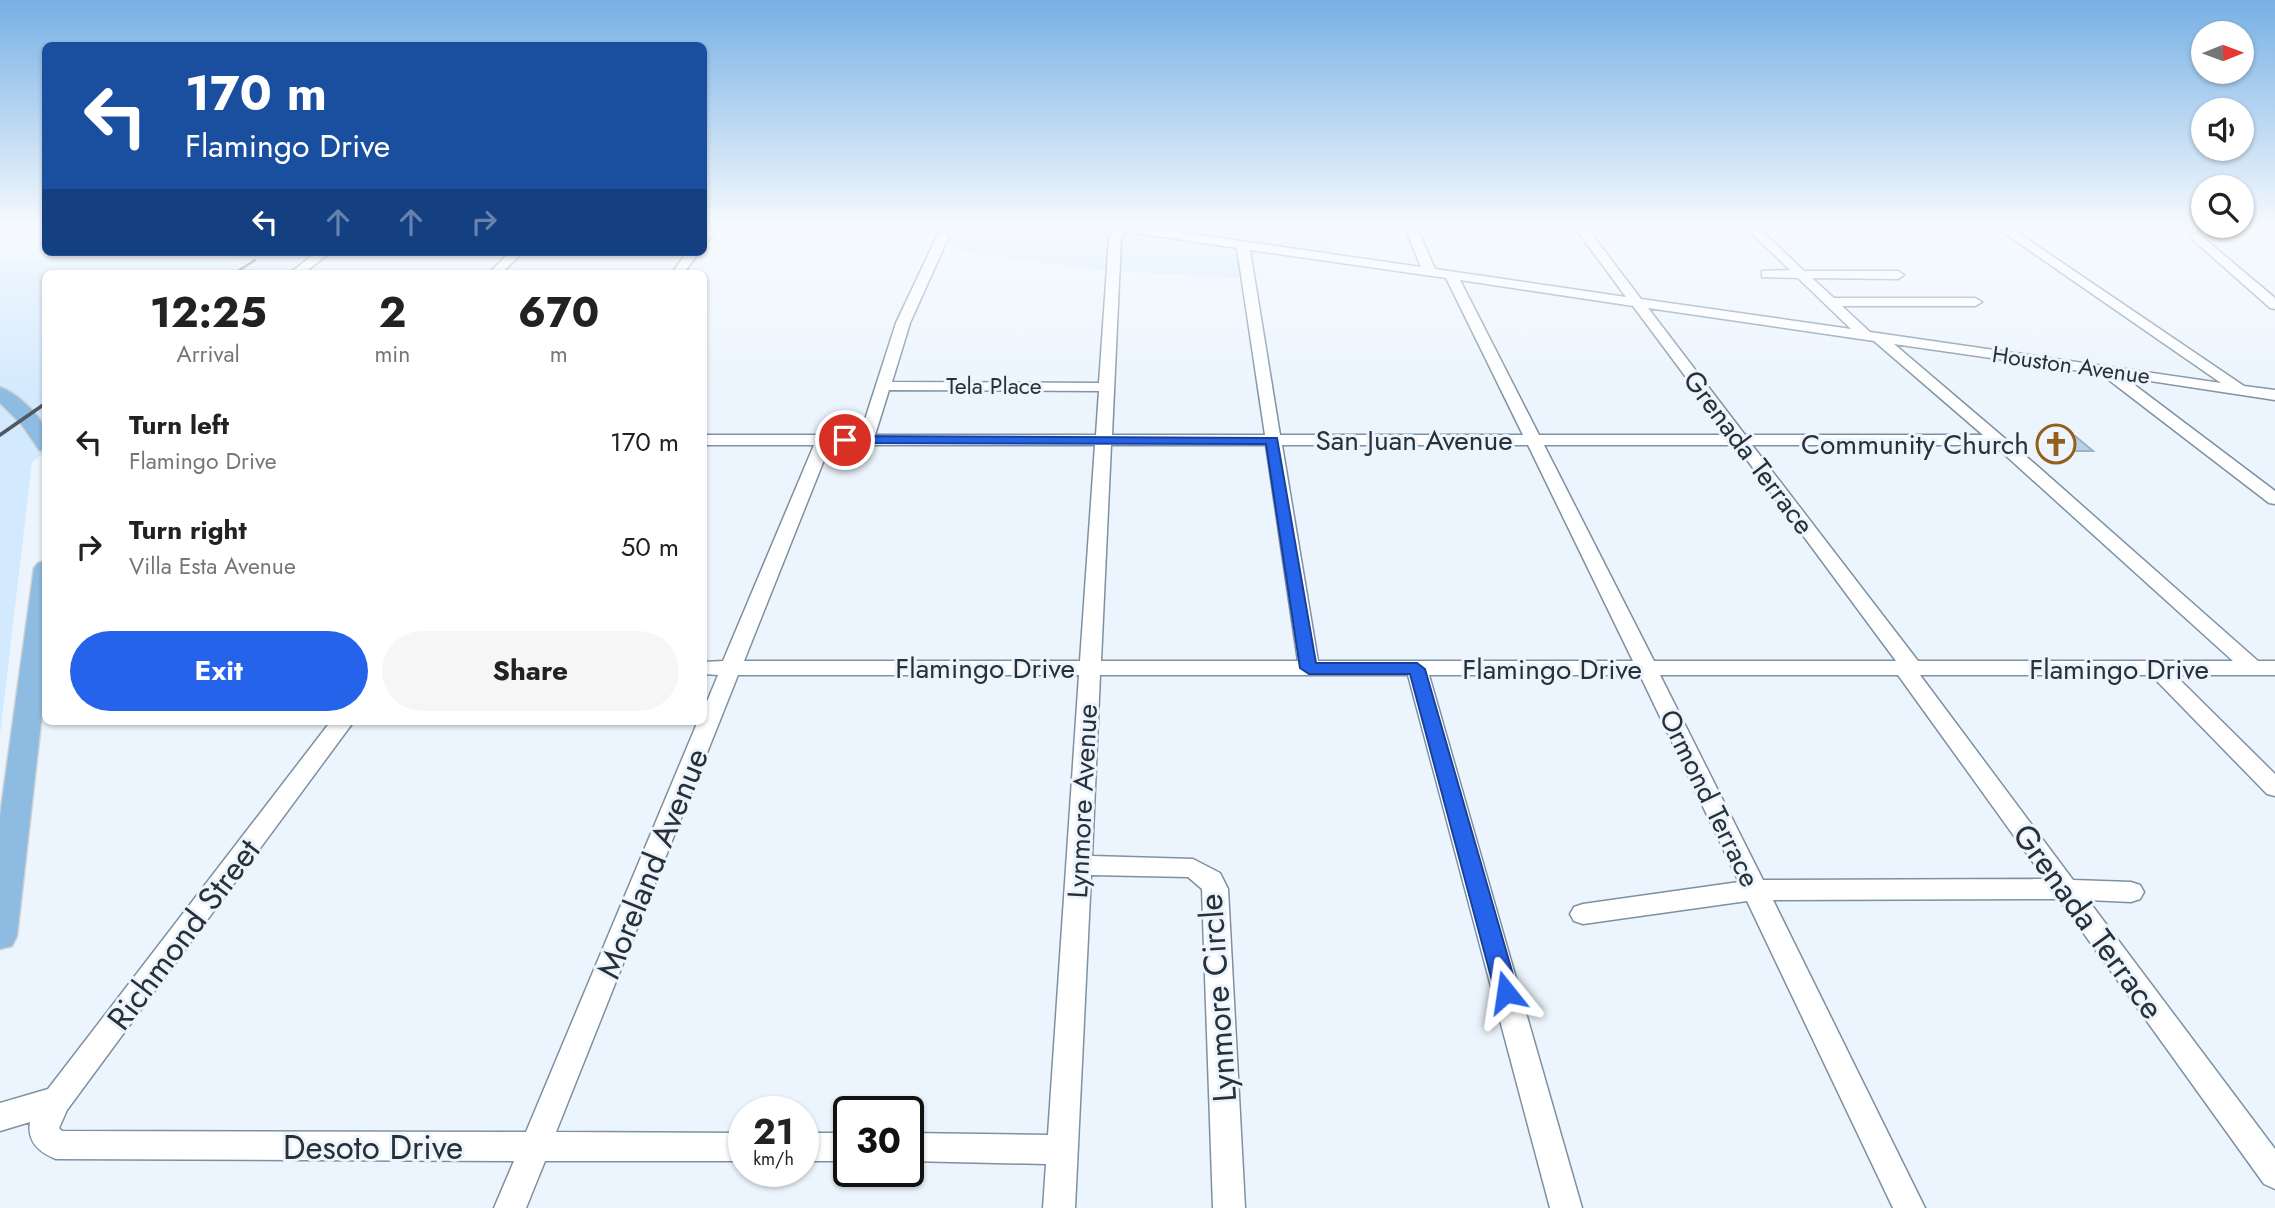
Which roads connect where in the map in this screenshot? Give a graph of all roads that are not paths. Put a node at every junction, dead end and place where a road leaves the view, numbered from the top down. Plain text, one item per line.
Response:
1 (920, 284) edge
2 (1112, 284) edge
3 (1248, 284) edge
4 (1456, 284) edge
5 (1509, 284) edge
6 (1623, 284) edge
7 (1811, 284) edge
8 (2086, 284) edge
9 (2251, 284) edge
10 (1830, 302) junction
11 (1975, 302) dead end
12 (1637, 303) junction
13 (2275, 305) edge
14 (1872, 337) junction
15 (2104, 370) junction
16 (883, 386) junction
17 (1105, 387) junction
18 (2240, 389) junction
19 (0, 393) edge
20 (2275, 395) edge
21 (42, 438) edge
22 (707, 440) edge
23 (824, 440) junction
24 (866, 440) junction
25 (1102, 440) junction
26 (1272, 440) junction
27 (1533, 440) junction
28 (1739, 440) junction
29 (1998, 440) junction
30 (2273, 496) edge
31 (42, 626) edge
32 (707, 668) edge
33 (732, 668) junction
34 (1089, 668) junction
35 (1309, 668) junction
36 (1908, 668) junction
37 (2253, 668) junction
38 (2275, 668) edge
39 (1417, 669) junction
40 (1646, 669) junction
41 (2157, 669) junction
42 (38, 684) edge
43 (340, 725) edge
44 (2275, 788) edge
45 (1080, 865) junction
46 (2065, 888) junction
47 (1754, 890) junction
48 (2131, 892) dead end
49 (1584, 914) dead end
50 (0, 936) edge
51 (57, 1100) junction
52 (0, 1117) edge
53 (535, 1147) junction
54 (728, 1147) edge
55 (924, 1147) edge
56 (1062, 1150) junction
57 (2275, 1174) edge
58 (510, 1208) edge
59 (1059, 1208) edge
60 (1229, 1208) edge
61 (1566, 1208) edge
62 (1909, 1208) edge

1 - 16 street
2 - 17 street, Lynmore Avenue
3 - 26 street
4 - 27 street, Ormond Terrace
5 - 12 street, Houston Avenue
6 - 12 street, Grenada Terrace
7 - 10 street
8 - 18 street
9 - 13 street
10 - 11 street
10 - 14 street
12 - 14 street, Houston Avenue
12 - 28 street, Grenada Terrace
14 - 15 street, Houston Avenue
14 - 29 street
15 - 18 street, Houston Avenue
15 - 30 street
16 - 17 street, Tela Place
16 - 24 street
17 - 25 street, Lynmore Avenue
18 - 20 street, Houston Avenue
19 - 21 main road
22 - 23 street, San Juan Avenue
23 - 24 street, San Juan Avenue
23 - 33 street, Moreland Avenue
24 - 25 street, San Juan Avenue
25 - 26 street, San Juan Avenue
25 - 34 street, Lynmore Avenue
26 - 27 street, San Juan Avenue
26 - 35 street
27 - 28 street, San Juan Avenue
27 - 40 street, Ormond Terrace
28 - 29 street, San Juan Avenue
28 - 36 street, Grenada Terrace
29 - 37 street
31 - 42 main road
32 - 33 street, Flamingo Drive
33 - 34 street, Flamingo Drive
33 - 53 street, Moreland Avenue
34 - 35 street, Flamingo Drive
34 - 45 street, Lynmore Avenue
35 - 39 street, Flamingo Drive
36 - 40 street, Flamingo Drive
36 - 41 street, Flamingo Drive
36 - 46 street, Grenada Terrace
37 - 38 street, Flamingo Drive
37 - 41 street, Flamingo Drive
39 - 40 street, Flamingo Drive
39 - 61 street
40 - 47 street, Ormond Terrace
41 - 44 street
42 - 50 main road
43 - 51 street, Richmond Street
45 - 56 street, Lynmore Avenue
45 - 60 street, Lynmore Circle
46 - 47 street
46 - 48 street
46 - 57 street, Grenada Terrace
47 - 49 street
47 - 62 street, Ormond Terrace
51 - 52 street
51 - 53 street, Desoto Drive
53 - 54 street, Desoto Drive
53 - 58 street, Moreland Avenue
55 - 56 street
56 - 59 street, Lynmore Avenue

